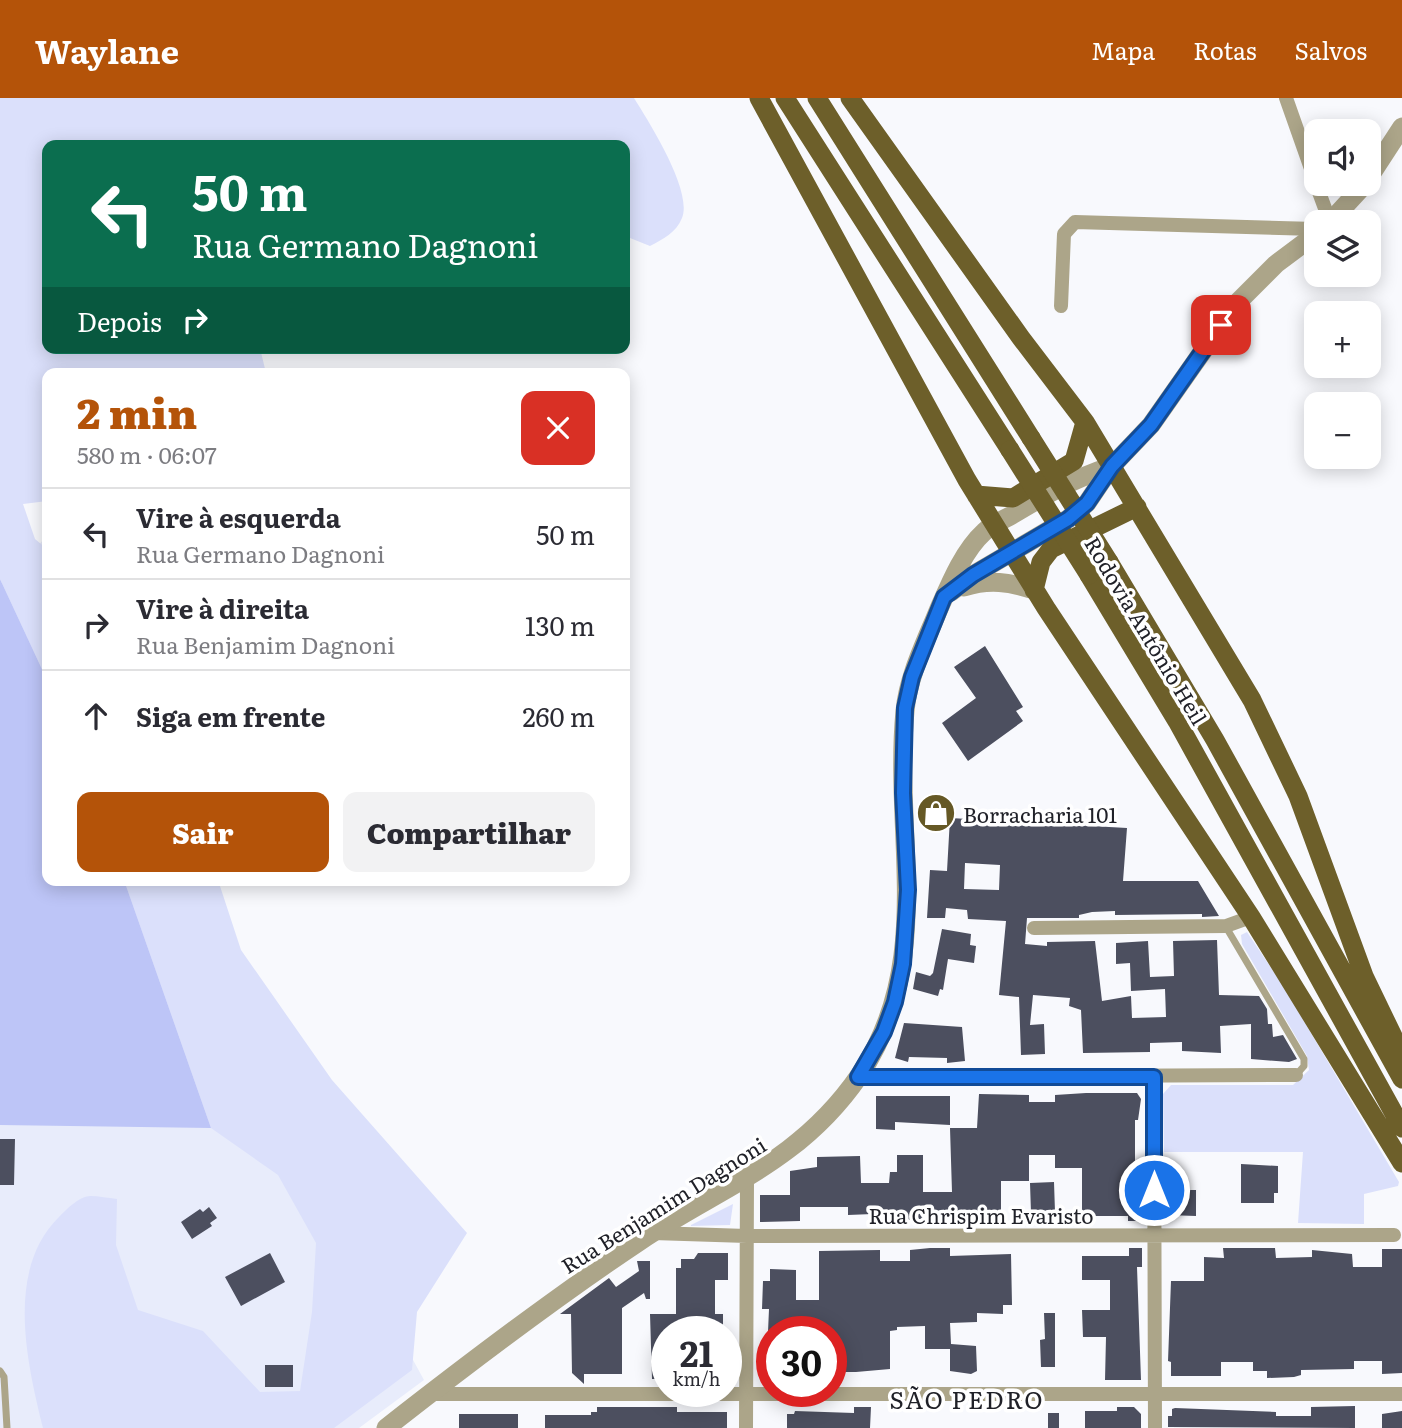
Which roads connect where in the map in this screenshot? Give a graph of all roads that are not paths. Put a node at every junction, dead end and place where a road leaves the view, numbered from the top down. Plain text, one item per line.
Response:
1 (759, 98) edge
2 (785, 98) edge
3 (817, 98) edge
4 (850, 98) edge
5 (1286, 98) edge
6 (1402, 127) edge
7 (1304, 149) edge
8 (1381, 159) edge
9 (1354, 196) edge
10 (1341, 210) edge
11 (1304, 231) edge
12 (1304, 241) edge
13 (1061, 306) dead end
14 (1085, 422) junction
15 (1112, 466) junction
16 (976, 495) junction
17 (1137, 507) junction
18 (994, 525) junction
19 (1012, 553) junction
20 (1034, 590) junction
21 (944, 597) junction
22 (1251, 917) junction
23 (1226, 926) junction
24 (1034, 928) dead end
25 (1402, 1055) edge
26 (1296, 1075) joint
27 (858, 1077) junction
28 (1154, 1077) junction
29 (1402, 1079) edge
30 (1402, 1128) edge
31 (1402, 1163) edge
32 (747, 1180) junction
33 (652, 1233) junction
34 (1154, 1235) junction
35 (1394, 1235) dead end
36 (747, 1236) junction
37 (0, 1371) edge
38 (430, 1394) junction
39 (746, 1394) junction
40 (1155, 1394) junction
41 (1402, 1394) edge
42 (7, 1428) edge
43 (386, 1428) edge
44 (746, 1428) edge
45 (1155, 1428) edge

1 - 16 main road
2 - 30 main road, Rodovia Antônio Heil, bridge
3 - 29 main road, Rodovia Antônio Heil, bridge
4 - 14 main road
5 - 7 street
6 - 8 street
9 - 10 street
11 - 13 street
12 - 15 street
14 - 15 main road
14 - 16 main road
15 - 17 main road
15 - 18 street, Rua Benjamim Dagnoni
15 - 19 street
16 - 18 main road
17 - 20 main road
17 - 25 main road
18 - 19 main road
18 - 21 street, Rua Benjamim Dagnoni
19 - 20 main road
19 - 21 street
20 - 21 street
20 - 22 main road
21 - 27 street, Rua Benjamim Dagnoni
22 - 23 street
22 - 31 main road
23 - 24 street
23 - 26 lane
26 - 28 street
27 - 28 street
27 - 32 street, Rua Benjamim Dagnoni
28 - 34 street
32 - 33 street, Rua Benjamim Dagnoni
32 - 36 street
33 - 36 street, Rua Chrispim Evaristo
33 - 38 street, Rua Benjamim Dagnoni
34 - 35 street, Rua Chrispim Evaristo
34 - 36 street, Rua Chrispim Evaristo
34 - 40 street
36 - 39 street
37 - 42 lane
38 - 39 street
38 - 43 street, Rua Benjamim Dagnoni
39 - 40 street
39 - 44 street
40 - 41 street
40 - 45 street

